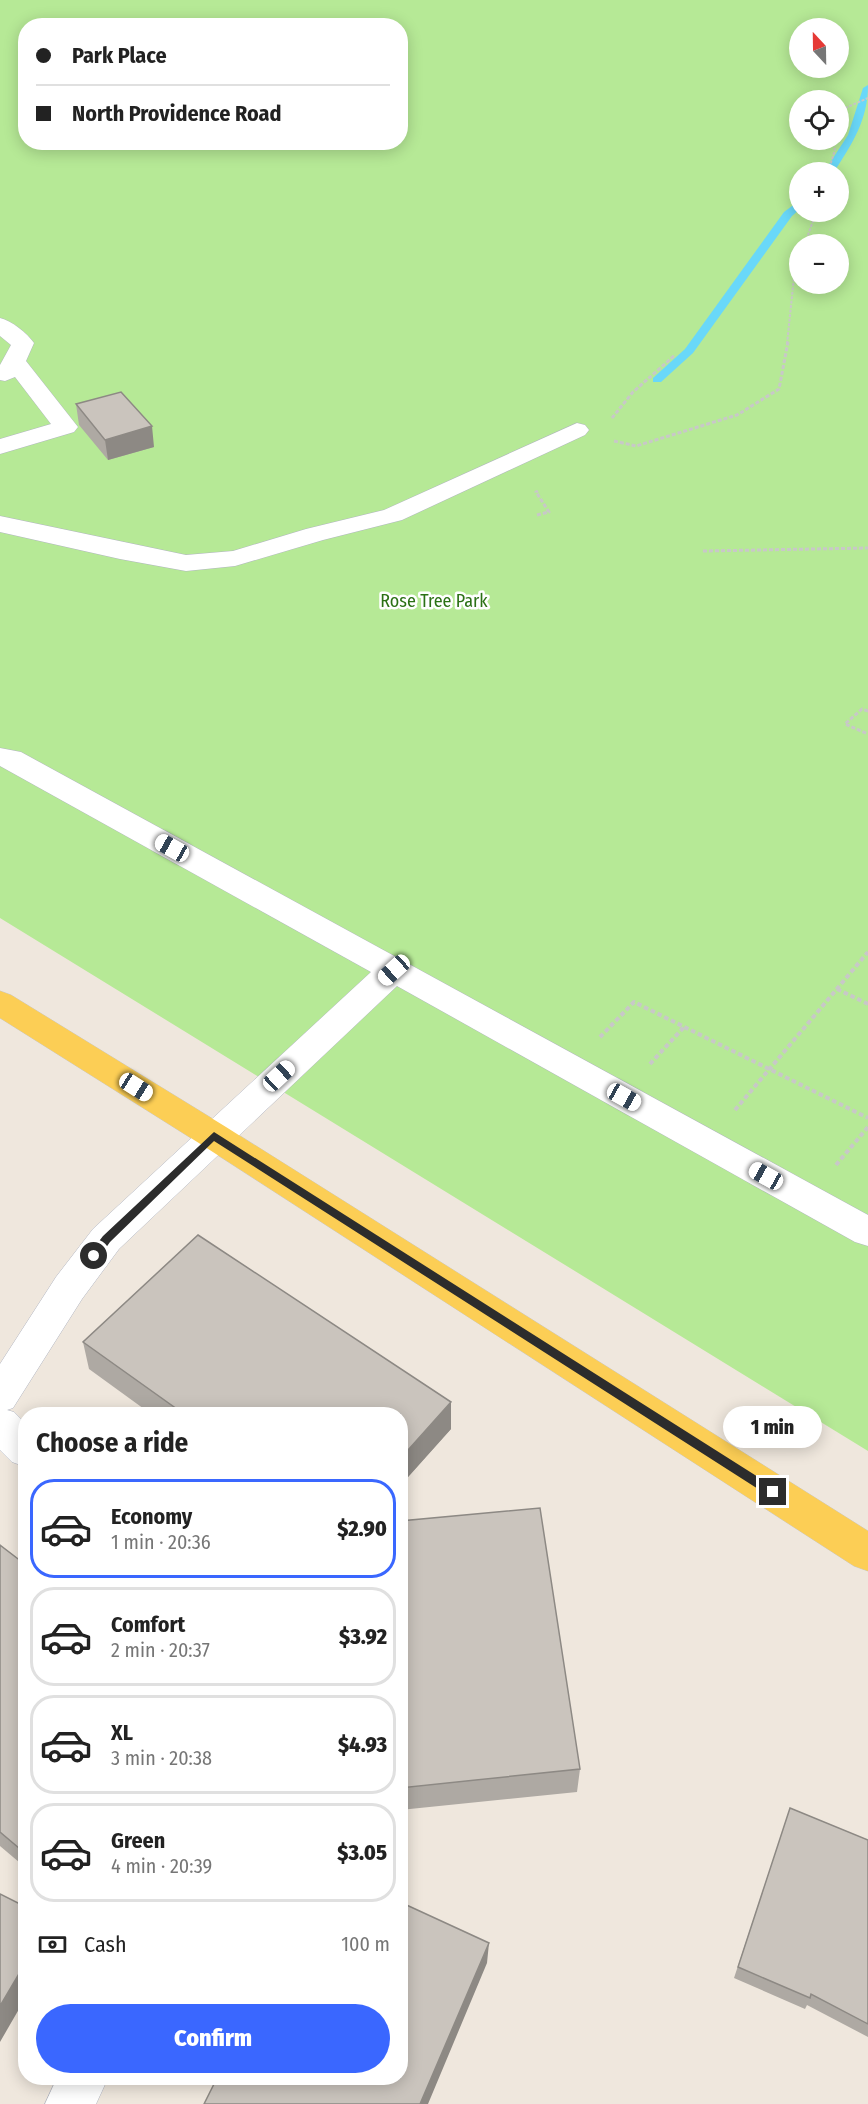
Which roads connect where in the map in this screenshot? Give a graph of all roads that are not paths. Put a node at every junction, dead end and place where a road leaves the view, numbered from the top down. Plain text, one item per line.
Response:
1 (0, 325) edge
2 (14, 362) junction
3 (0, 381) edge
4 (577, 430) road end
5 (0, 447) edge
6 (0, 524) edge
7 (0, 757) edge
8 (394, 970) junction
9 (0, 1003) edge
10 (214, 1136) junction
11 (868, 1232) edge
12 (0, 1396) edge
13 (0, 1424) edge
14 (18, 1442) edge
15 (868, 1552) edge
16 (80, 2085) edge
17 (69, 2104) edge

1 - 2 street
2 - 3 street
2 - 5 street
4 - 6 street
7 - 8 street
8 - 10 street
8 - 11 street
9 - 10 main road
10 - 12 street
10 - 15 main road
13 - 14 street
16 - 17 street

